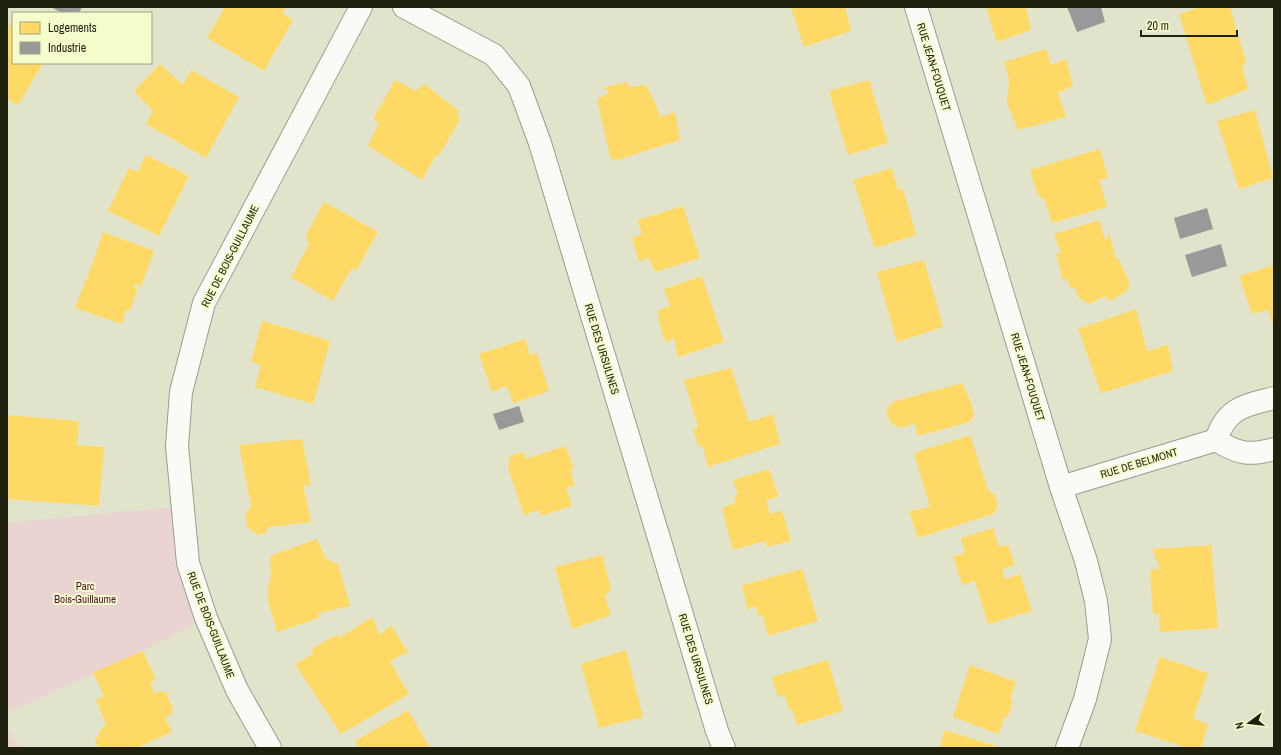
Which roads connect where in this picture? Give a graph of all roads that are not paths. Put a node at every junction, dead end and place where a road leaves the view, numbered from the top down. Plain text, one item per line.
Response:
1 (361, 7) edge
2 (404, 7) edge
3 (916, 7) edge
4 (1274, 398) edge
5 (1216, 440) junction
6 (1274, 449) edge
7 (1061, 487) junction
8 (270, 748) edge
9 (724, 748) edge
10 (1067, 748) edge

1 - 8 street, RUE DE BOIS-GUILLAUME
2 - 9 street, RUE DES URSULINES
3 - 7 street, RUE JEAN-FOUQUET
4 - 5 street
5 - 6 street
5 - 7 street, RUE DE BELMONT
7 - 10 street, RUE JEAN-FOUQUET

